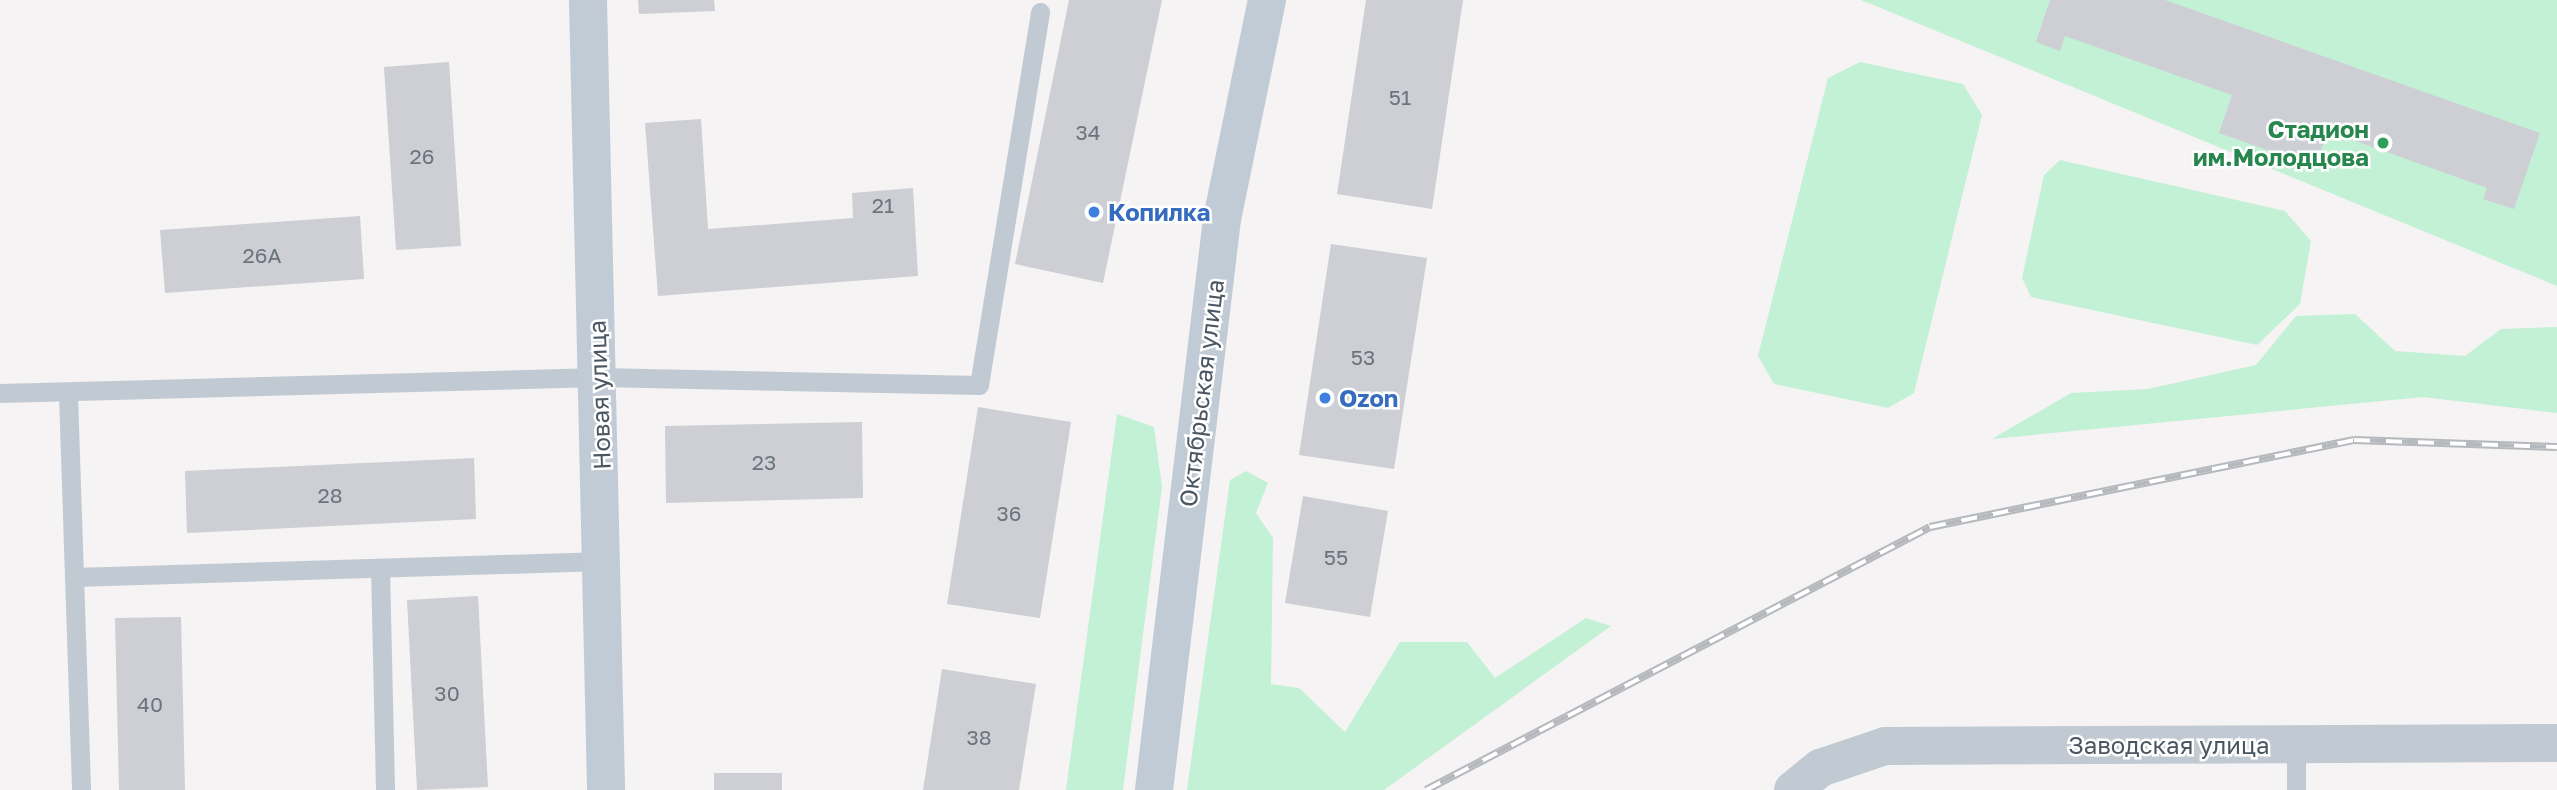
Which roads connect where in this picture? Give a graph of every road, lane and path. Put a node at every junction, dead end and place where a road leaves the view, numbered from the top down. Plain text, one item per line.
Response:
1 (588, 0) edge
2 (1267, 0) edge
3 (1040, 12) dead end
4 (598, 377) junction
5 (0, 393) edge
6 (68, 395) junction
7 (603, 561) junction
8 (380, 568) junction
9 (74, 577) junction
10 (2557, 743) edge
11 (2295, 744) junction
12 (81, 790) edge
13 (385, 790) edge
14 (606, 790) edge
15 (1154, 790) edge
16 (1793, 790) edge
17 (2296, 790) edge

1 - 4 main road, Новая улица
2 - 15 main road, Октябрьская улица
3 - 4 lane
4 - 6 lane
4 - 7 main road, Новая улица
5 - 6 lane
6 - 9 lane
7 - 8 lane
7 - 14 main road, Новая улица
8 - 9 lane
8 - 13 lane
9 - 12 lane
10 - 11 street, Заводская улица
11 - 16 street, Заводская улица
11 - 17 lane

